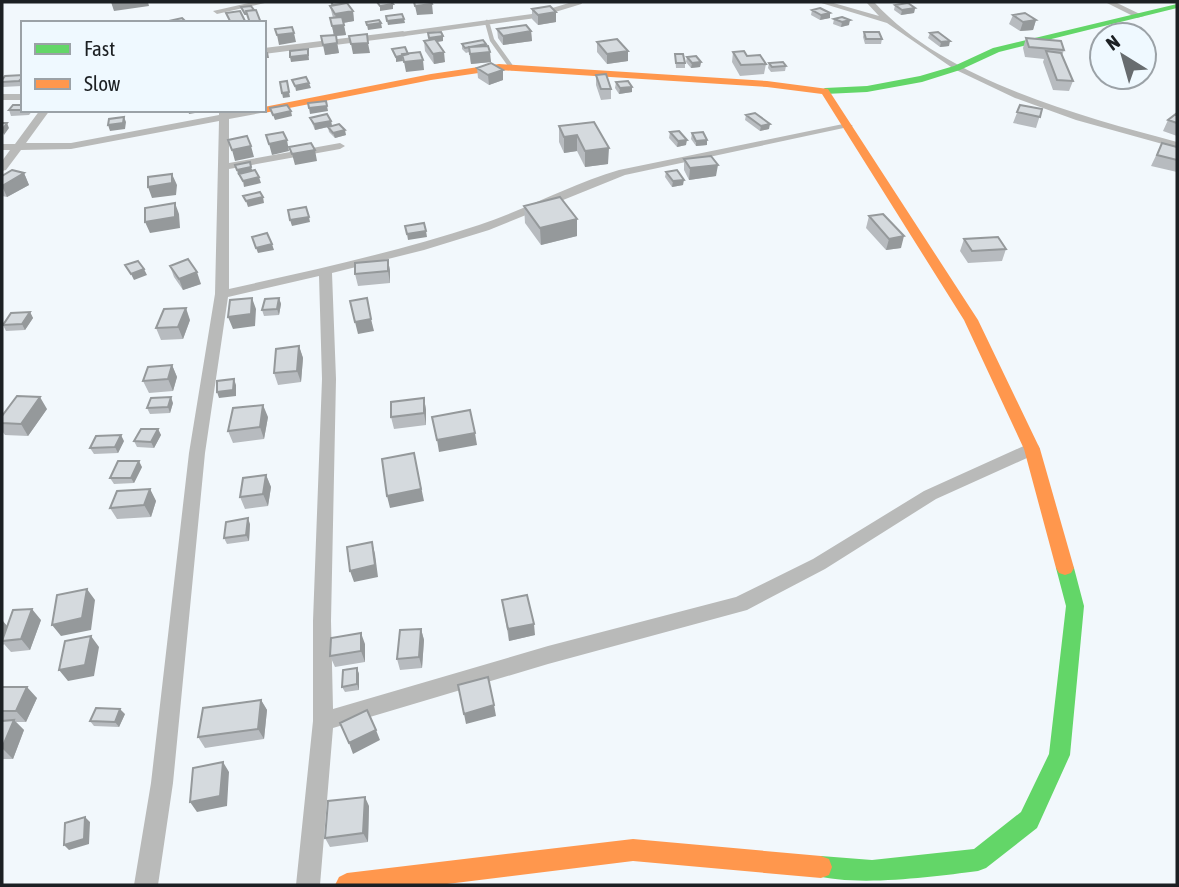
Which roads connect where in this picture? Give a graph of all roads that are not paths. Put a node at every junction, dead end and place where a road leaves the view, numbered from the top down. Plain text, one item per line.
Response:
1 (212, 2) edge
2 (265, 2) edge
3 (580, 2) edge
4 (821, 2) edge
5 (870, 2) edge
6 (1109, 2) edge
7 (1177, 6) edge
8 (217, 11) junction
9 (1139, 16) junction
10 (221, 21) edge
11 (886, 21) junction
12 (487, 22) junction
13 (403, 34) joint
14 (266, 51) edge
15 (512, 68) junction
16 (957, 68) junction
17 (825, 91) junction
18 (2, 97) edge
19 (21, 97) edge
20 (266, 109) edge
21 (43, 112) edge
22 (243, 112) edge
23 (223, 114) edge
24 (848, 126) junction
25 (1177, 145) edge
26 (18, 146) junction
27 (340, 146) dead end
28 (2, 147) edge
29 (2, 168) edge
30 (222, 168) junction
31 (325, 271) junction
32 (222, 293) junction
33 (1031, 449) junction
34 (323, 722) junction
35 (146, 885) edge
36 (308, 885) edge
37 (347, 885) edge

1 - 8 street
2 - 8 street
3 - 12 lane
4 - 11 street
5 - 11 street
6 - 9 street
7 - 9 street
8 - 10 street
9 - 16 street
11 - 16 street
12 - 13 lane
12 - 15 lane
13 - 14 street
15 - 17 street
15 - 20 street
16 - 17 street
16 - 25 street
17 - 24 street
18 - 19 street
21 - 26 street
22 - 23 street
23 - 26 street
23 - 30 street
24 - 31 street
24 - 33 street
26 - 28 street
26 - 29 street
27 - 30 street
30 - 32 street
31 - 32 street
31 - 34 street
32 - 35 street
33 - 34 street
33 - 37 street
34 - 36 street

